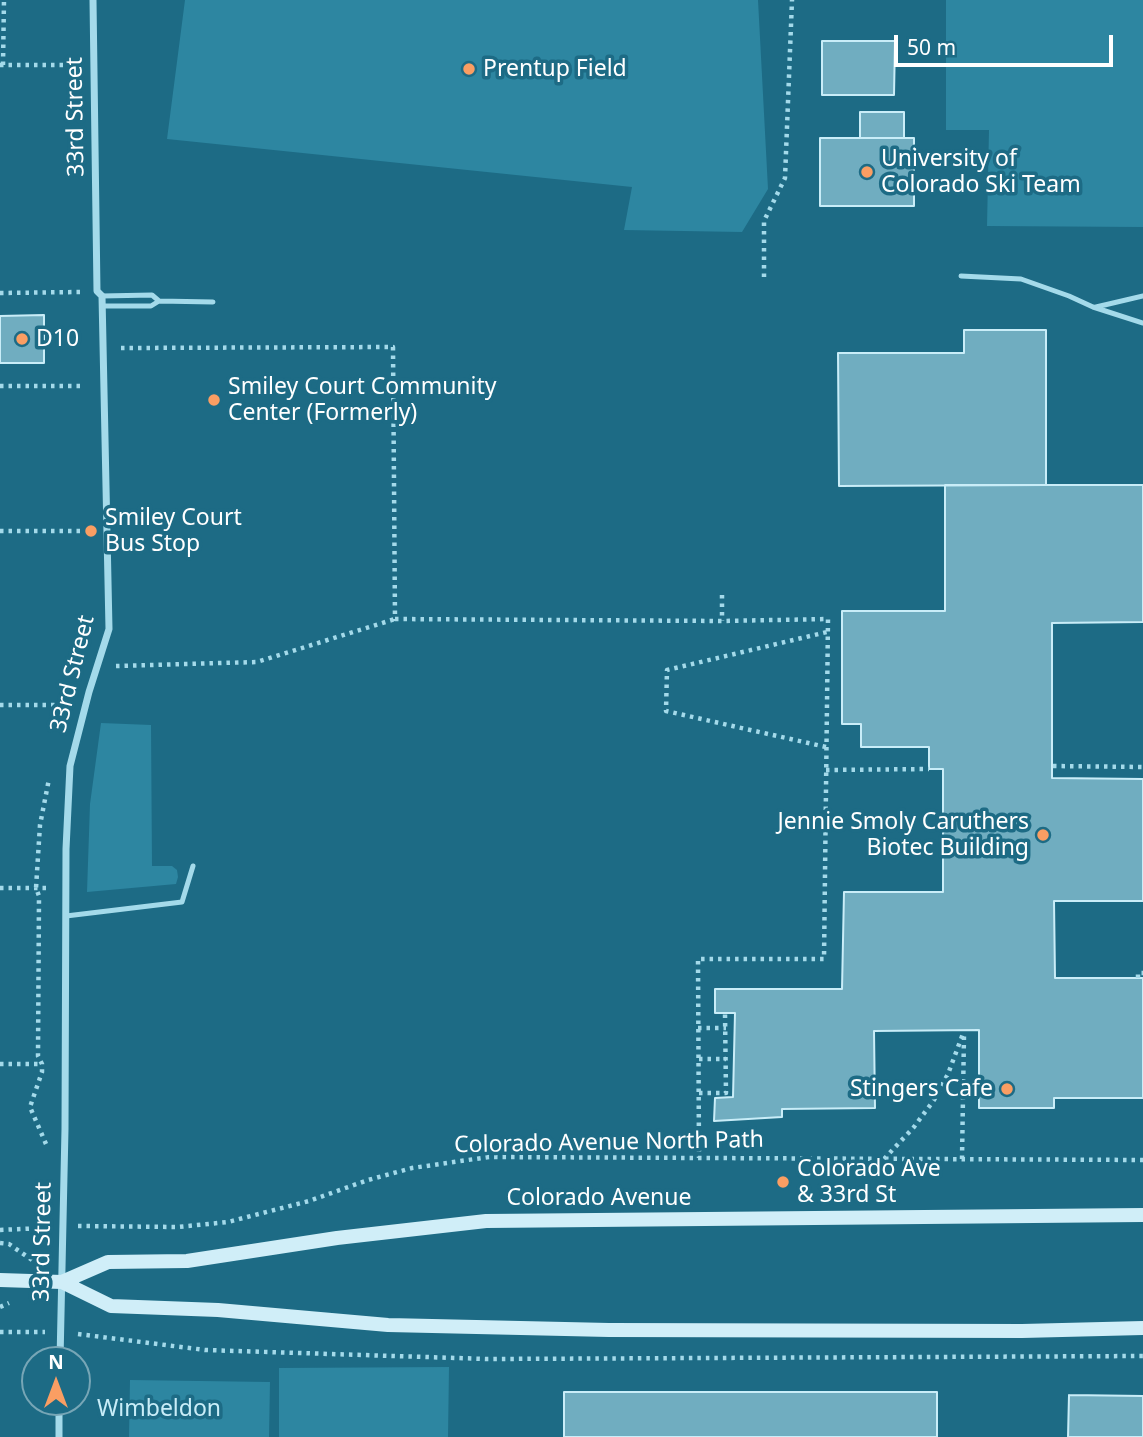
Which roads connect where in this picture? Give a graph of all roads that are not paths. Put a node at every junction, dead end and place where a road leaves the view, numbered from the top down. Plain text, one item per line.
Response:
1 (93, 0) edge
2 (961, 276) dead end
3 (100, 294) junction
4 (1143, 296) edge
5 (159, 301) junction
6 (214, 302) dead end
7 (103, 306) junction
8 (1093, 307) junction
9 (1143, 323) edge
10 (193, 866) dead end
11 (66, 916) junction
12 (1143, 1215) edge
13 (0, 1280) edge
14 (62, 1282) junction
15 (1143, 1328) edge
16 (60, 1346) edge
17 (59, 1416) edge
18 (58, 1437) edge

1 - 3 street, 33rd Street
2 - 8 lane
3 - 5 lane
3 - 7 street, 33rd Street
4 - 8 lane
5 - 6 lane
5 - 7 lane
7 - 11 street, 33rd Street
8 - 9 lane
10 - 11 lane
11 - 14 street, 33rd Street
12 - 14 main road, Colorado Avenue
13 - 14 main road, Colorado Avenue
14 - 15 main road, Colorado Avenue
14 - 16 street, 33rd Street
17 - 18 street

